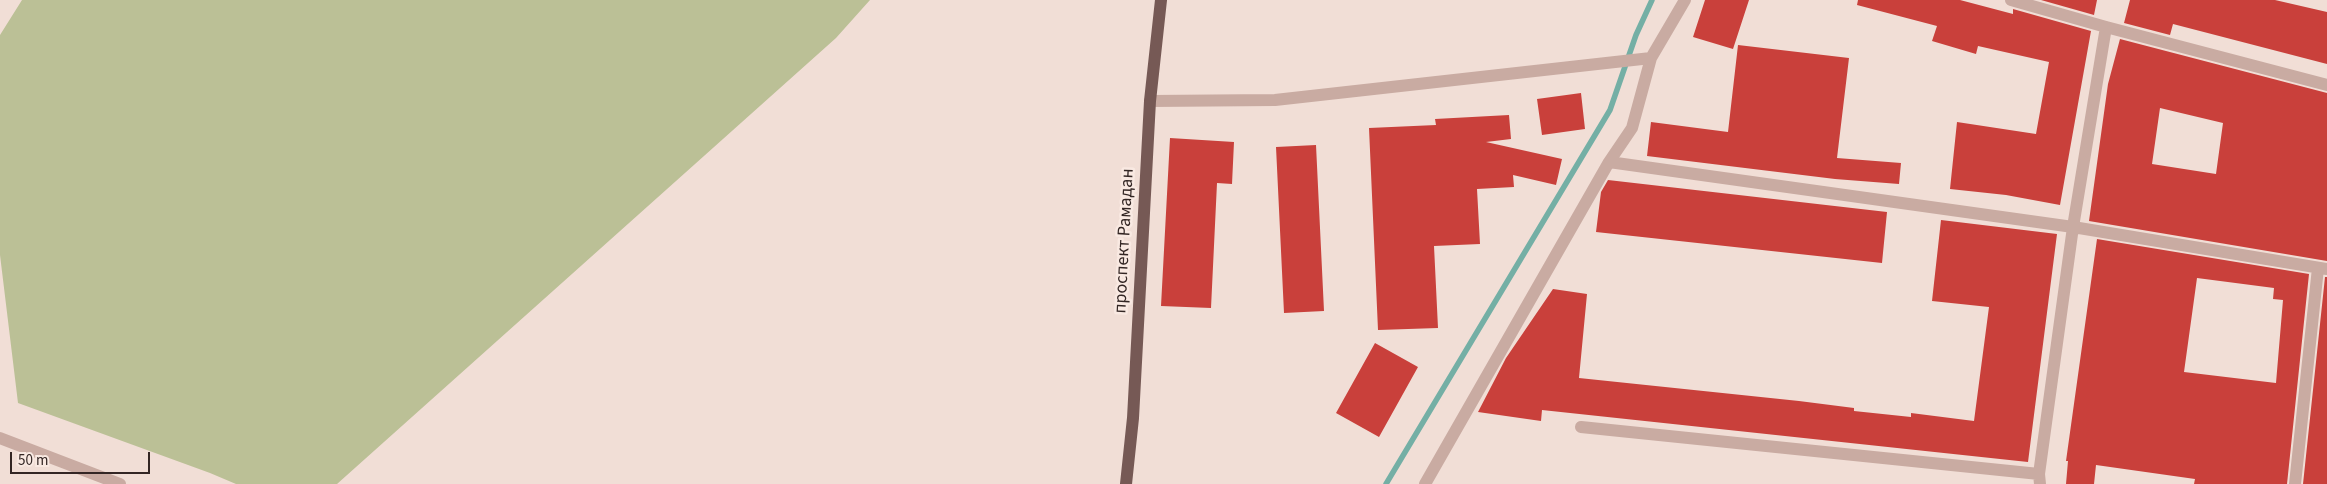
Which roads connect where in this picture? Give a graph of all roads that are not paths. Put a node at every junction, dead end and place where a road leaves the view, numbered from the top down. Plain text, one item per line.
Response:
1 (1161, 0) edge
2 (1685, 0) edge
3 (2011, 0) edge
4 (2106, 27) junction
5 (1651, 58) junction
6 (2327, 85) edge
7 (1150, 101) junction
8 (1609, 162) junction
9 (2073, 226) junction
10 (2322, 268) edge
11 (1581, 427) dead end
12 (0, 438) edge
13 (2040, 479) edge
14 (120, 484) edge
15 (1126, 484) edge
16 (1425, 484) edge
17 (2295, 484) edge

1 - 7 main road, проспект Рамадан
2 - 5 street
3 - 4 street
4 - 6 street
4 - 9 street
5 - 7 street
5 - 8 street
7 - 15 main road, проспект Рамадан
8 - 9 street
8 - 16 street
9 - 10 street
9 - 13 street
10 - 17 street
11 - 13 street
12 - 14 street

